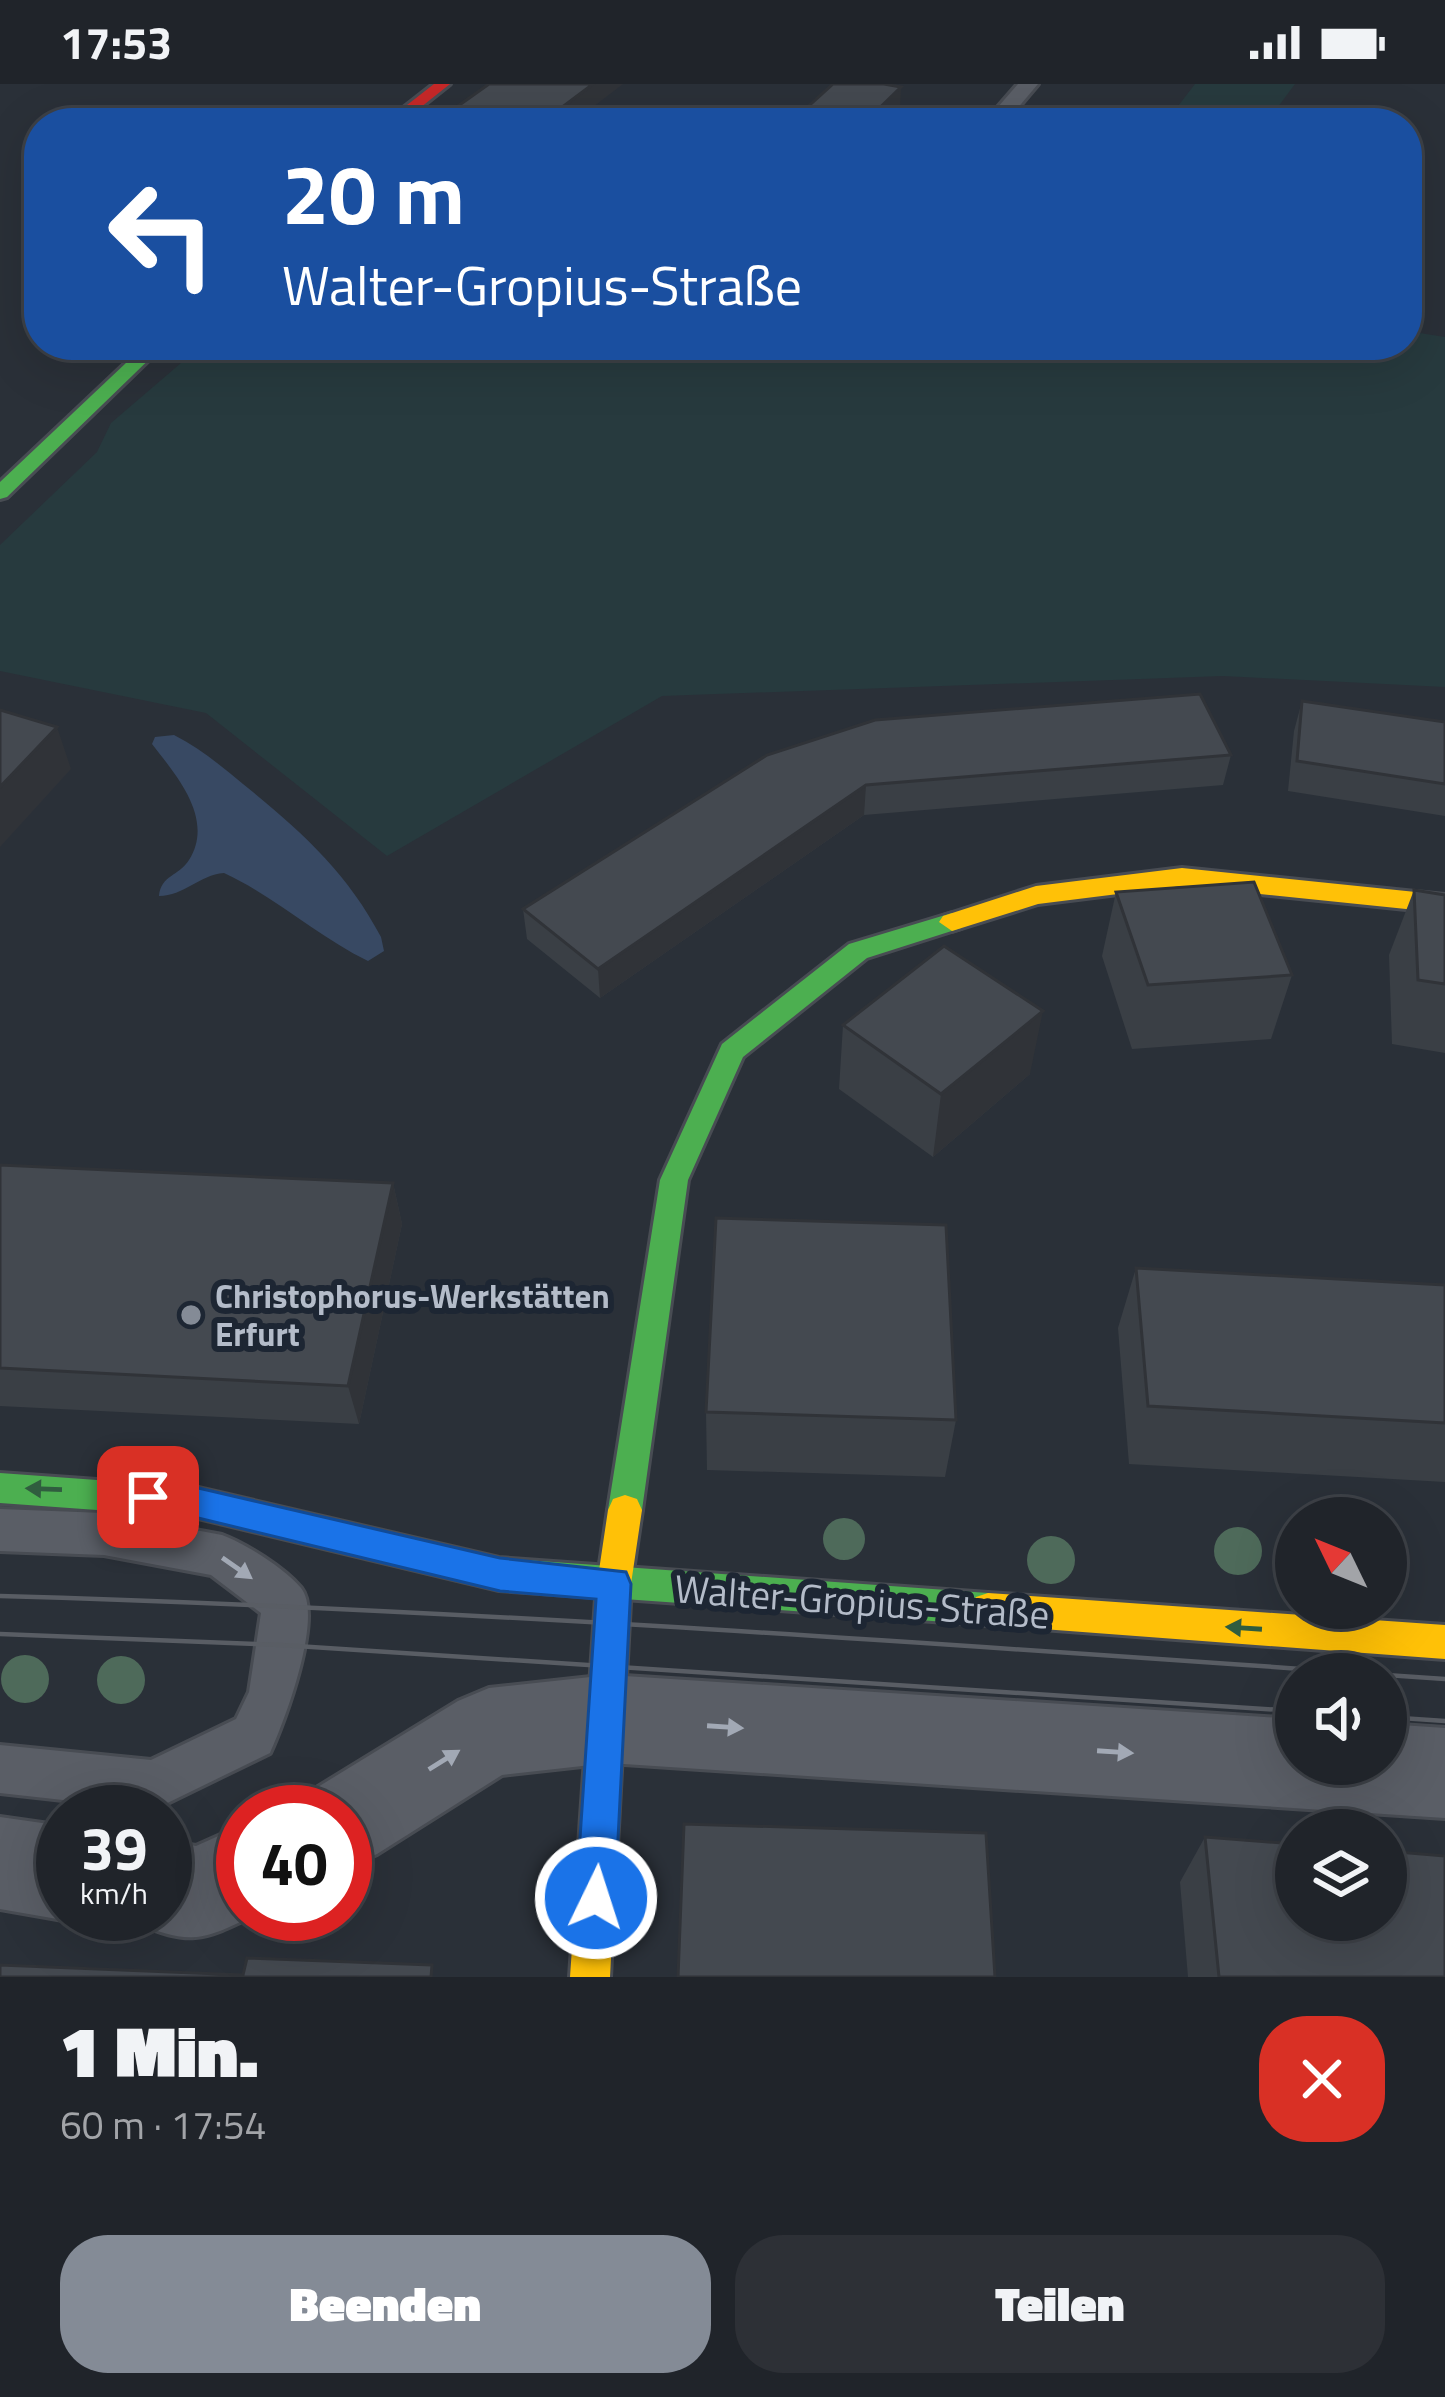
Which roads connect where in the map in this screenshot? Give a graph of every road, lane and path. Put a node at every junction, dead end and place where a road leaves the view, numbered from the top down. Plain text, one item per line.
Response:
1 (443, 84) edge
2 (1028, 84) edge
3 (412, 108) edge
4 (1007, 108) edge
5 (139, 360) edge
6 (0, 494) edge
7 (1445, 904) edge
8 (0, 1487) edge
9 (0, 1530) edge
10 (614, 1584) junction
11 (1445, 1642) edge
12 (609, 1719) junction
13 (1275, 1763) edge
14 (0, 1768) edge
15 (1407, 1771) edge
16 (1445, 1774) edge
17 (372, 1805) edge
18 (0, 1864) edge
19 (36, 1869) edge
20 (590, 1977) edge

1 - 3 street
2 - 4 lane
5 - 6 street
7 - 10 street
10 -> 8 street, Walter-Gropius-Straße
9 -> 14 lane
11 -> 10 street, Walter-Gropius-Straße
10 - 12 street
12 -> 13 street
17 -> 12 street
12 - 20 street
15 - 16 street
18 - 19 street

